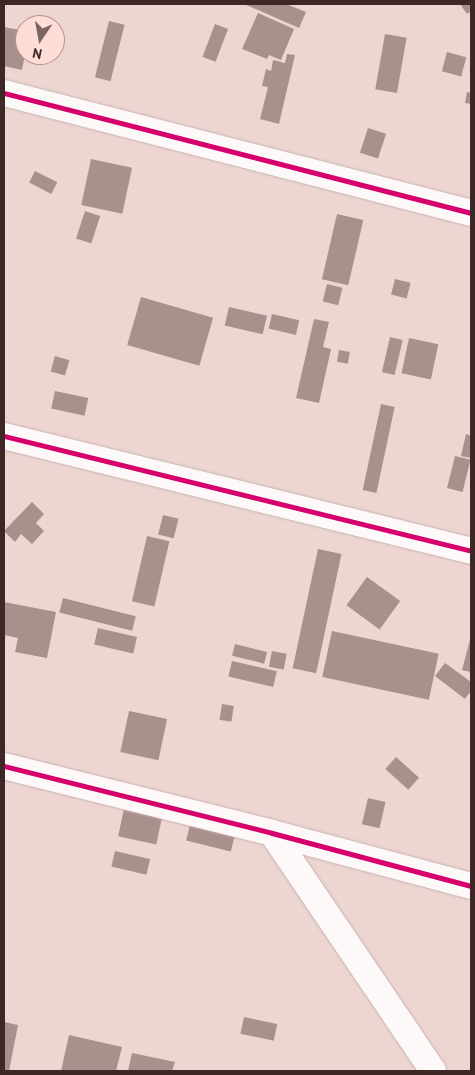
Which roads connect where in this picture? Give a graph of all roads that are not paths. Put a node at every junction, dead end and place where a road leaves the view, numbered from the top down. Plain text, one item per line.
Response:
1 (4, 92) edge
2 (471, 213) edge
3 (4, 436) edge
4 (471, 551) edge
5 (4, 766) edge
6 (272, 833) junction
7 (471, 886) edge
8 (434, 1071) edge

1 - 2 street
3 - 4 street
5 - 6 street
6 - 7 street
6 - 8 street

